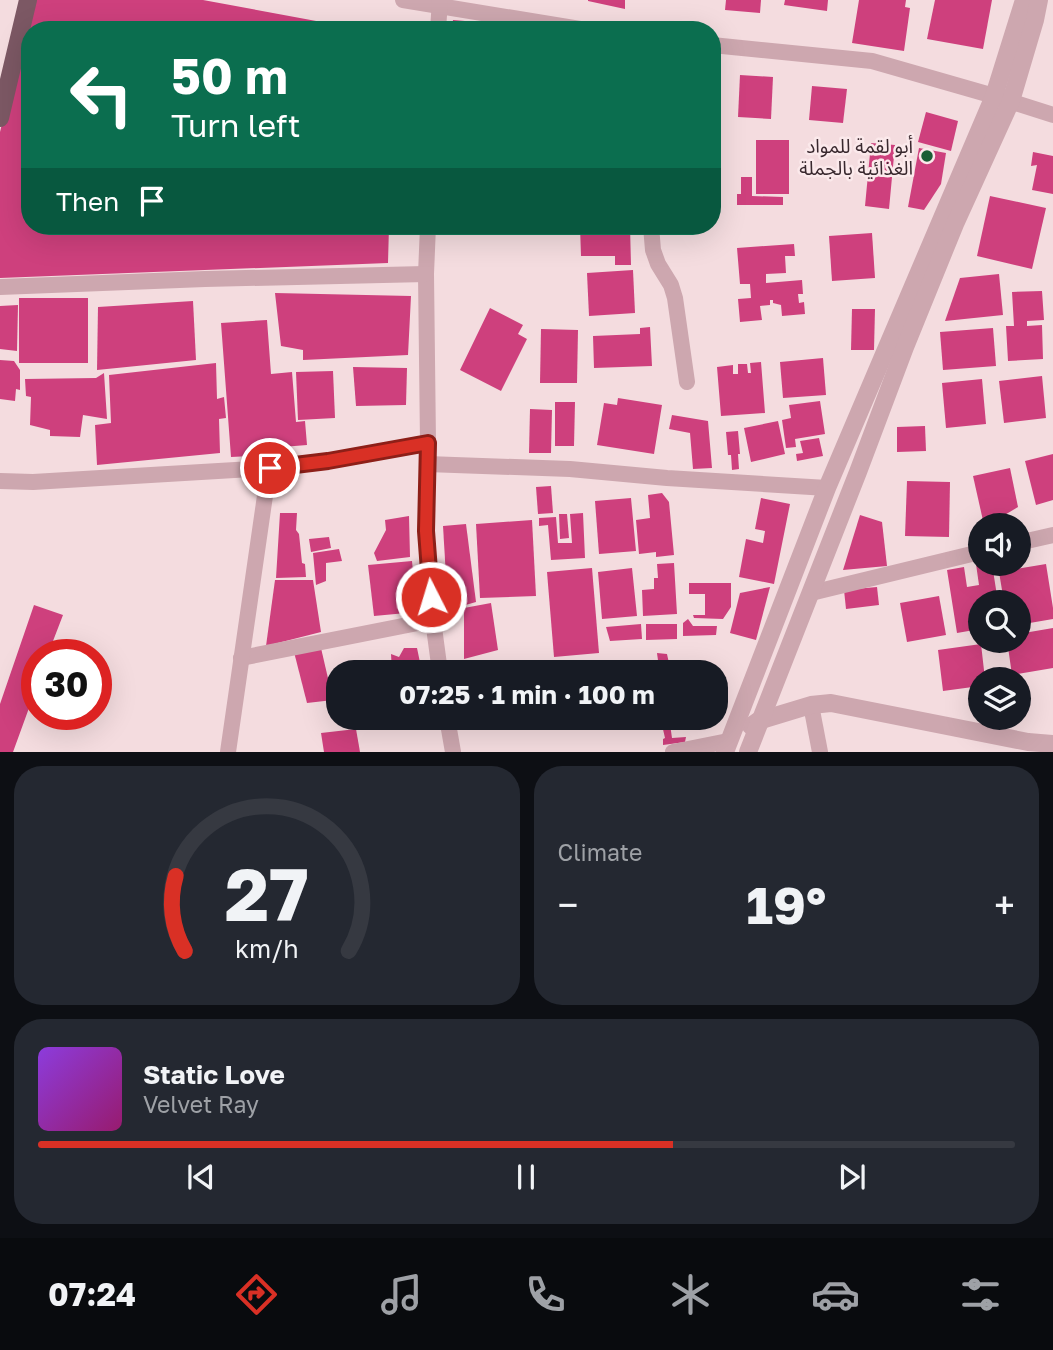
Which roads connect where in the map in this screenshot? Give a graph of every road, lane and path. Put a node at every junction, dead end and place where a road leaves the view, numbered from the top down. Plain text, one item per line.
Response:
1 (28, 0) edge
2 (403, 0) edge
3 (1024, 0) edge
4 (1039, 0) edge
5 (440, 4) edge
6 (23, 21) edge
7 (535, 21) edge
8 (21, 30) edge
9 (721, 46) edge
10 (1002, 98) junction
11 (1053, 115) edge
12 (0, 118) edge
13 (428, 235) edge
14 (652, 235) edge
15 (426, 274) junction
16 (0, 287) edge
17 (687, 382) dead end
18 (428, 443) junction
19 (427, 464) junction
20 (270, 468) junction
21 (0, 481) edge
22 (827, 488) junction
23 (1053, 535) edge
24 (1031, 540) edge
25 (968, 555) edge
26 (811, 593) junction
27 (433, 620) junction
28 (240, 658) junction
29 (438, 660) edge
30 (811, 705) junction
31 (758, 721) junction
32 (449, 730) edge
33 (1053, 744) edge
34 (726, 746) edge
35 (1028, 747) edge
36 (228, 751) edge
37 (453, 751) edge
38 (673, 751) edge
39 (748, 751) edge
40 (820, 751) edge

1 - 6 main road
2 - 5 street
3 - 10 street
4 - 10 street
5 - 7 street
8 - 12 main road
9 - 10 street
10 - 11 street
10 - 22 street
10 - 26 street
13 - 15 street
14 - 17 street
15 - 16 street
15 - 18 street
18 - 19 street
18 - 20 street
19 - 22 street
19 - 27 street
20 - 21 street
20 - 28 street
22 - 34 street
23 - 24 street
25 - 26 street
26 - 31 street
27 - 28 street
27 - 29 street
28 - 36 street
30 - 31 street
30 - 35 street
30 - 40 street
31 - 34 street
31 - 39 street
32 - 37 street
33 - 35 street
34 - 38 street

